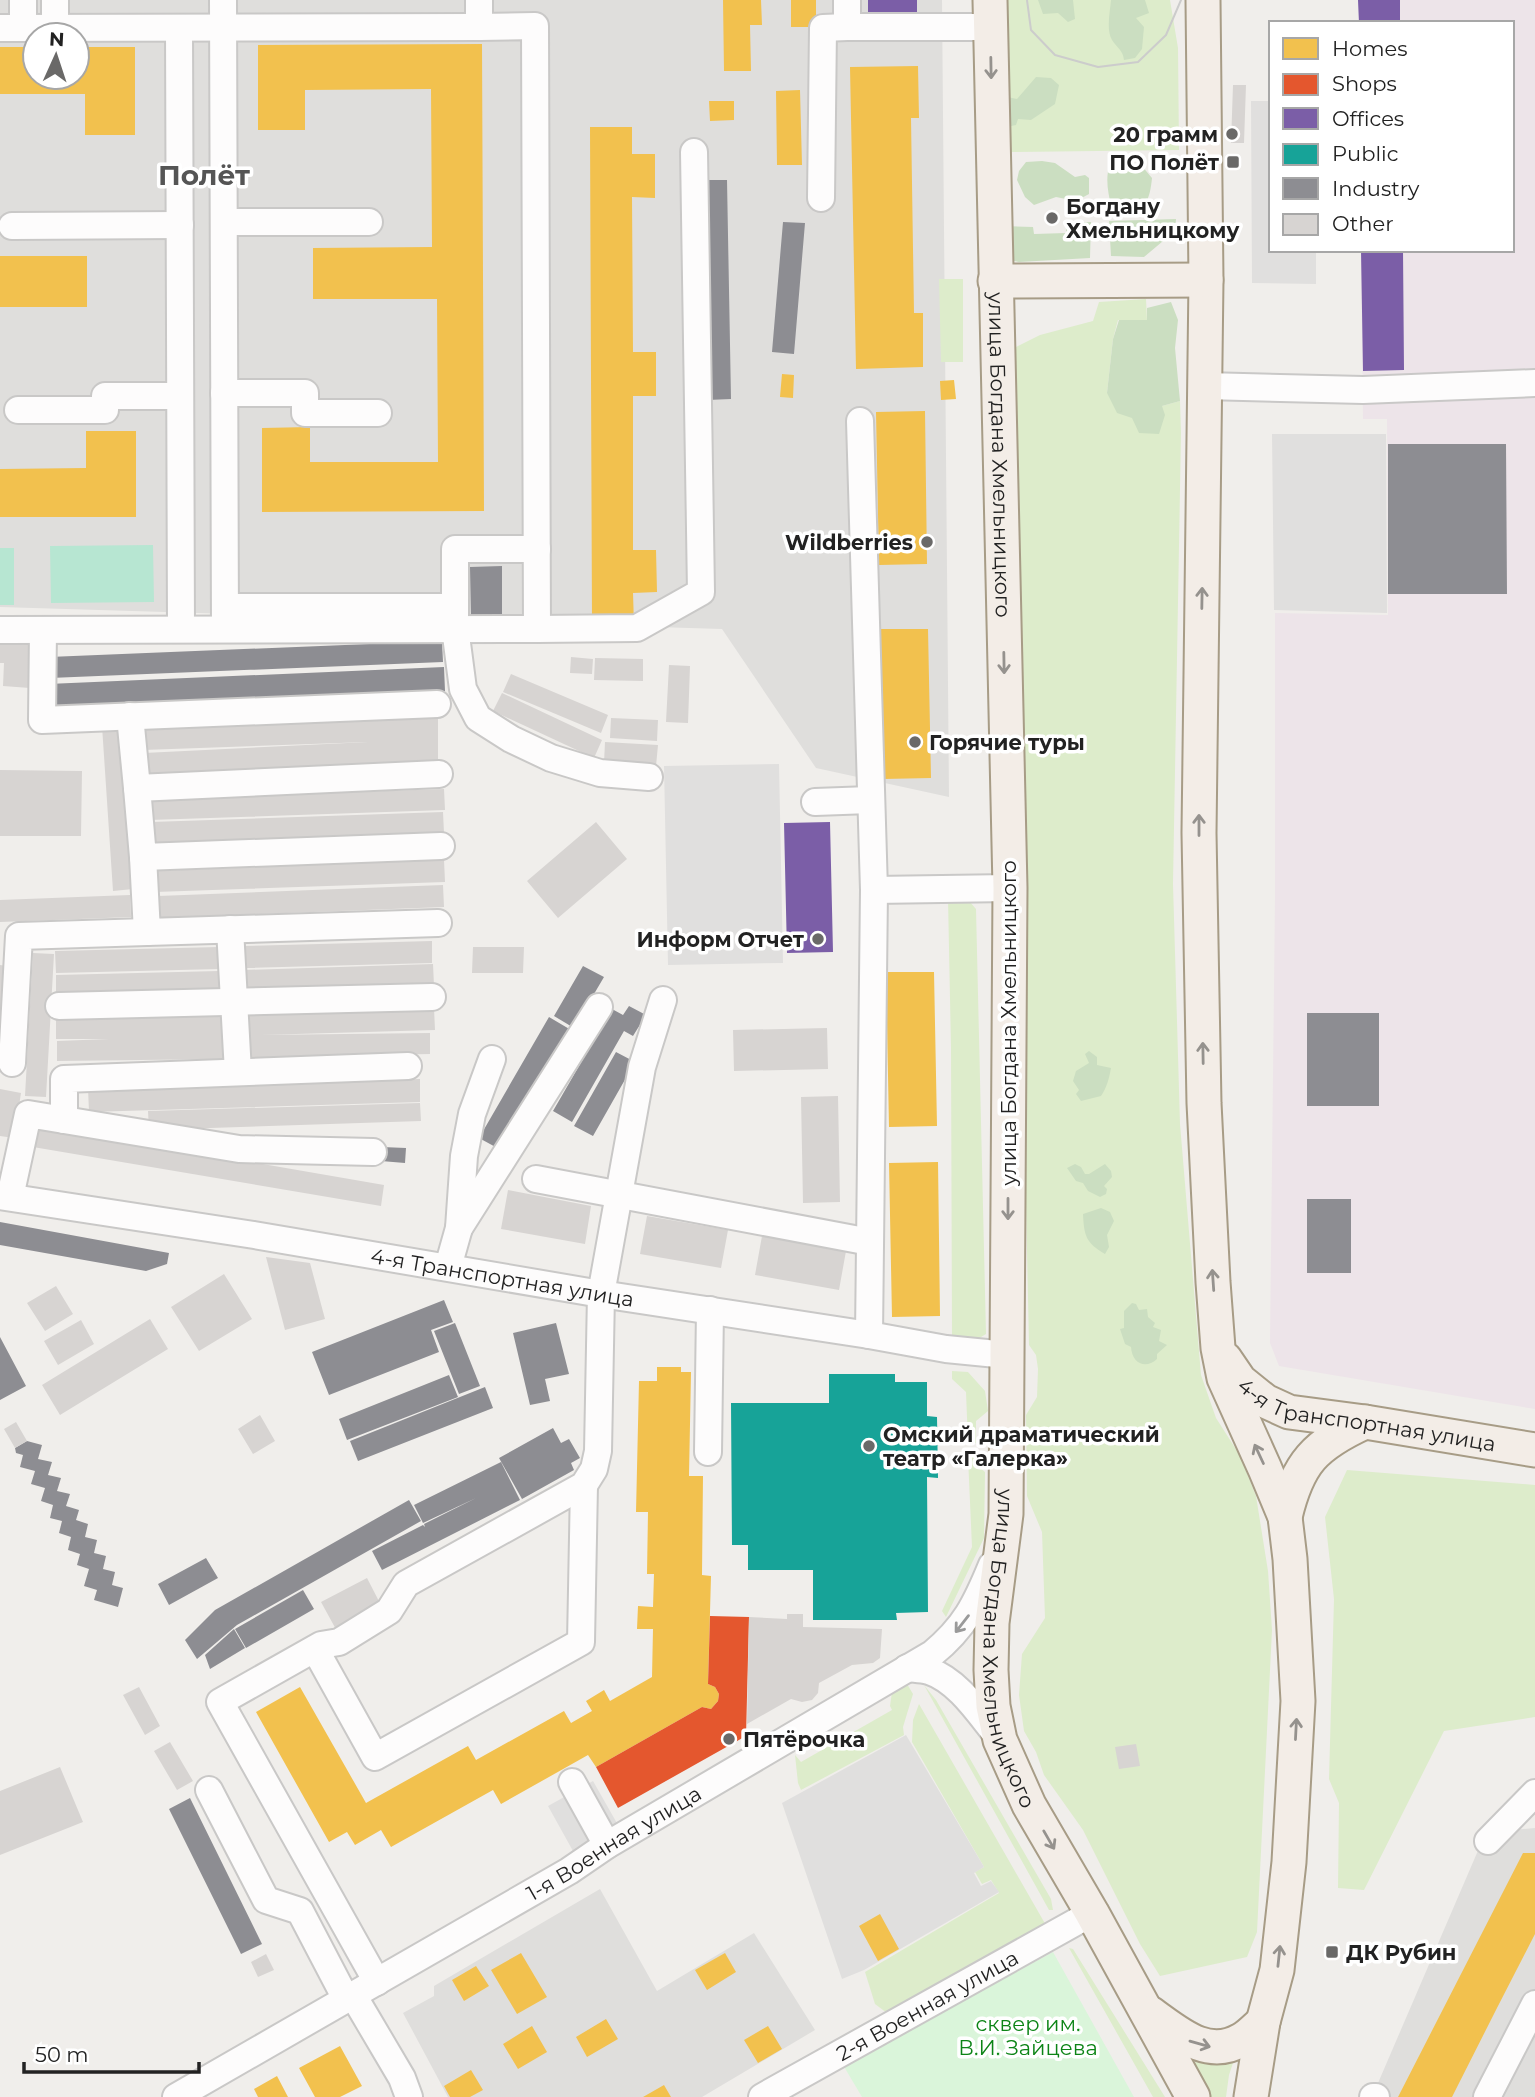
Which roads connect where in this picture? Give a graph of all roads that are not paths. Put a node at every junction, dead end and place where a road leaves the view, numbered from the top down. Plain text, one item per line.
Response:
1 (23, 0) edge
2 (55, 0) edge
3 (223, 0) edge
4 (847, 0) edge
5 (1203, 0) edge
6 (477, 8) edge
7 (990, 13) edge
8 (55, 21) edge
9 (223, 27) junction
10 (847, 27) junction
11 (12, 28) edge
12 (91, 28) edge
13 (179, 28) junction
14 (694, 152) dead end
15 (821, 198) dead end
16 (224, 222) junction
17 (369, 222) dead end
18 (180, 225) junction
19 (12, 226) dead end
20 (1206, 280) junction
21 (995, 281) junction
22 (1535, 383) edge
23 (1205, 386) junction
24 (224, 393) junction
25 (180, 396) junction
26 (18, 410) dead end
27 (378, 413) dead end
28 (860, 421) dead end
29 (537, 549) junction
30 (225, 618) junction
31 (455, 618) junction
32 (181, 629) junction
33 (537, 629) junction
34 (0, 630) edge
35 (43, 630) junction
36 (438, 704) dead end
37 (130, 716) junction
38 (439, 774) dead end
39 (649, 777) dead end
40 (137, 788) junction
41 (870, 800) junction
42 (815, 802) dead end
43 (442, 846) dead end
44 (143, 857) junction
45 (1010, 888) junction
46 (874, 890) junction
47 (438, 923) dead end
48 (230, 929) junction
49 (147, 932) junction
50 (432, 997) dead end
51 (663, 1000) dead end
52 (233, 1003) junction
53 (59, 1006) dead end
54 (599, 1007) dead end
55 (492, 1059) dead end
56 (12, 1063) dead end
57 (408, 1066) dead end
58 (238, 1072) junction
59 (64, 1120) junction
60 (373, 1152) dead end
61 (536, 1179) dead end
62 (620, 1195) junction
63 (5, 1196) edge
64 (459, 1228) junction
65 (870, 1242) junction
66 (448, 1267) junction
67 (601, 1294) junction
68 (710, 1310) junction
69 (869, 1335) junction
70 (1218, 1348) junction
71 (1007, 1355) junction
72 (1365, 1422) junction
73 (1535, 1450) edge
74 (708, 1452) dead end
75 (584, 1485) junction
76 (1284, 1517) junction
77 (1003, 1541) junction
78 (315, 1649) junction
79 (907, 1668) junction
80 (1000, 1740) junction
81 (572, 1782) dead end
82 (209, 1790) dead end
83 (1535, 1793) edge
84 (1488, 1842) dead end
85 (607, 1845) junction
86 (1092, 1913) junction
87 (377, 1982) junction
88 (350, 1997) junction
89 (1535, 2004) edge
90 (1143, 2008) junction
91 (1263, 2022) junction
92 (176, 2097) edge
93 (409, 2097) edge
94 (762, 2097) edge
95 (1193, 2097) edge
96 (1251, 2097) edge
97 (1487, 2097) edge

1 - 11 street
2 - 8 street
3 - 9 street
4 - 10 street
5 - 20 main road
6 - 9 street
6 - 29 street
7 - 10 street
7 -> 21 main road, улица Богдана Хмельницкого
9 - 13 street
9 - 16 street
10 - 15 street
12 - 13 street
13 - 18 street
14 - 33 street
16 - 17 street
16 - 24 street
18 - 19 street
18 - 25 street
20 - 21 main road
20 - 23 main road
21 -> 45 main road, улица Богдана Хмельницкого
22 - 23 street
70 -> 23 main road
24 - 27 street
24 - 30 street
25 - 26 street
25 - 32 street
28 - 41 street
29 - 31 street
29 - 33 street
30 - 31 street
30 - 32 street
31 - 33 street
31 - 39 street
32 - 35 street
34 - 35 street
35 - 37 street
36 - 37 street
37 - 40 street
38 - 40 street
40 - 44 street
41 - 42 street
41 - 46 street
43 - 44 street
44 - 49 street
45 - 46 street
45 -> 71 main road, улица Богдана Хмельницкого
46 - 65 street
47 - 48 street
48 - 49 street
48 - 52 street
49 - 56 street
50 - 52 street
51 - 62 street
52 - 53 street
52 - 58 street
54 - 64 street
55 - 64 street
57 - 58 street
58 - 59 street
59 - 60 street
59 - 63 street
61 - 62 street
62 - 65 street
62 - 67 street
63 - 66 street, 4-я Транспортная улица
64 - 66 street
65 - 69 street
66 - 67 street, 4-я Транспортная улица
67 - 68 street, 4-я Транспортная улица
67 - 75 street
68 - 69 street, 4-я Транспортная улица
68 - 74 street
69 - 71 street, 4-я Транспортная улица
70 - 72 main road, 4-я Транспортная улица
76 -> 70 main road
71 - 77 main road, улица Богдана Хмельницкого
72 - 73 main road, 4-я Транспортная улица
72 - 76 main road
75 - 78 street
75 - 78 street
91 -> 76 main road
77 -> 79 street, 1-я Военная улица
77 - 80 main road, улица Богдана Хмельницкого
78 - 87 street
79 - 80 street
79 - 85 street, 1-я Военная улица
80 -> 86 main road, улица Богдана Хмельницкого
81 - 85 street
82 - 88 street
83 - 84 street
85 - 87 street, 1-я Военная улица
86 - 90 main road, улица Богдана Хмельницкого
86 - 94 street, 2-я Военная улица
87 - 88 street, 1-я Военная улица
88 - 92 street, 1-я Военная улица
88 - 93 street
89 - 97 street
90 -> 91 main road
90 - 95 main road, улица Богдана Хмельницкого
91 - 96 main road

